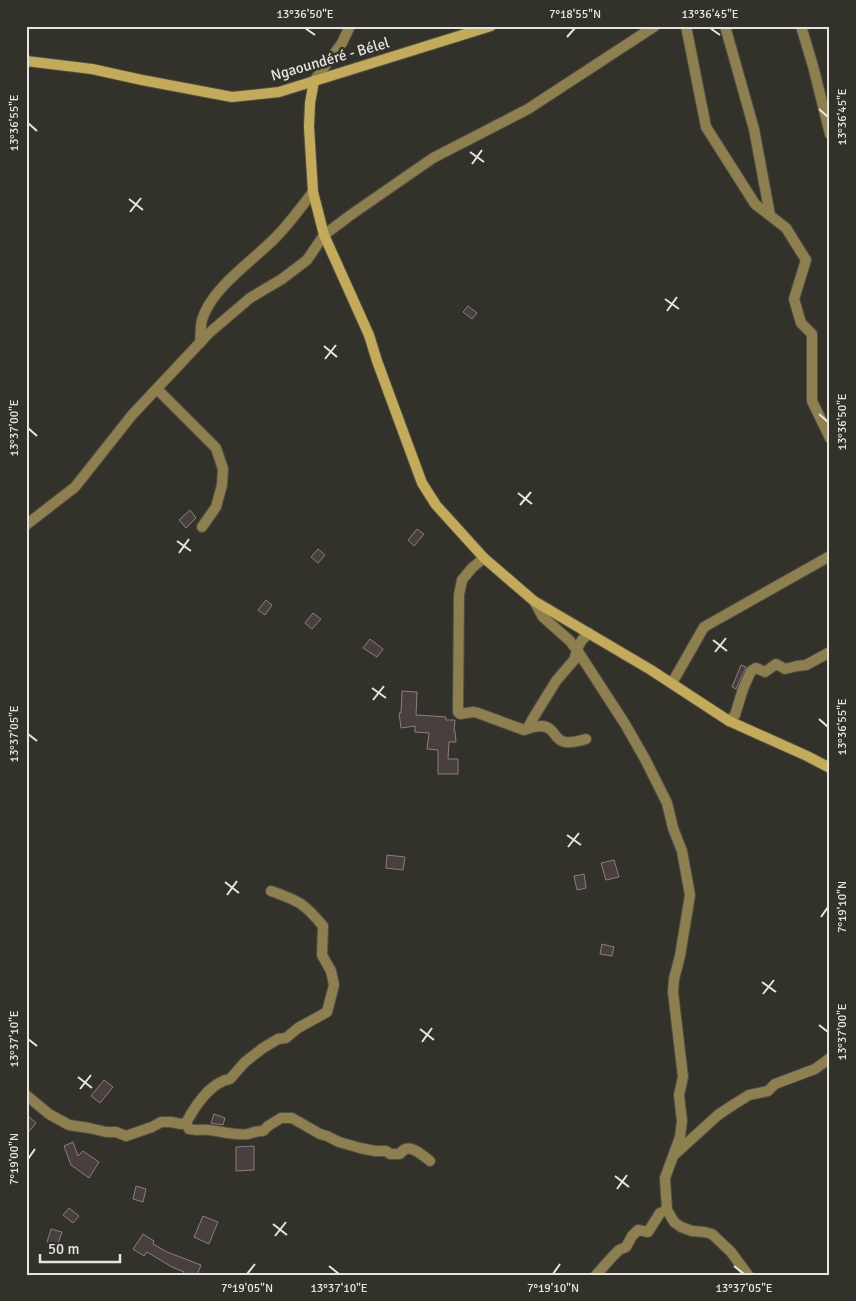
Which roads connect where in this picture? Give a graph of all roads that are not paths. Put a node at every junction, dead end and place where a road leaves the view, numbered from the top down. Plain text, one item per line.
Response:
1 (350, 26) edge
2 (491, 26) edge
3 (655, 26) edge
4 (686, 26) edge
5 (725, 26) edge
6 (801, 26) edge
7 (26, 61) edge
8 (314, 81) junction
9 (830, 134) edge
10 (312, 192) junction
11 (770, 215) junction
12 (324, 235) junction
13 (200, 343) junction
14 (157, 389) junction
15 (830, 438) edge
16 (26, 525) edge
17 (202, 527) dead end
18 (830, 556) edge
19 (484, 558) junction
20 (534, 601) junction
21 (589, 633) junction
22 (577, 650) junction
23 (830, 652) edge
24 (672, 683) junction
25 (729, 722) junction
26 (528, 728) junction
27 (586, 739) dead end
28 (830, 768) edge
29 (271, 891) dead end
30 (830, 1058) edge
31 (26, 1095) edge
32 (186, 1123) junction
33 (673, 1156) junction
34 (430, 1161) dead end
35 (667, 1210) junction
36 (596, 1275) edge
37 (748, 1275) edge

1 - 8 street
2 - 8 street, Ngaoundéré - Bélel
3 - 12 street
4 - 11 street
5 - 11 street
6 - 9 street
7 - 8 street, Ngaoundéré - Bélel
8 - 10 street
10 - 12 street
10 - 13 street
11 - 15 street
12 - 13 street
12 - 19 street
13 - 14 street
14 - 16 street
14 - 17 street
18 - 24 street
19 - 20 street
19 - 26 street
20 - 21 street
20 - 22 street
21 - 22 street
21 - 24 street
22 - 26 street
22 - 33 street
23 - 25 street
24 - 25 street
25 - 28 street
26 - 27 street
29 - 32 street
30 - 33 street
31 - 32 street
32 - 34 street
33 - 35 street
35 - 36 street
35 - 37 street

